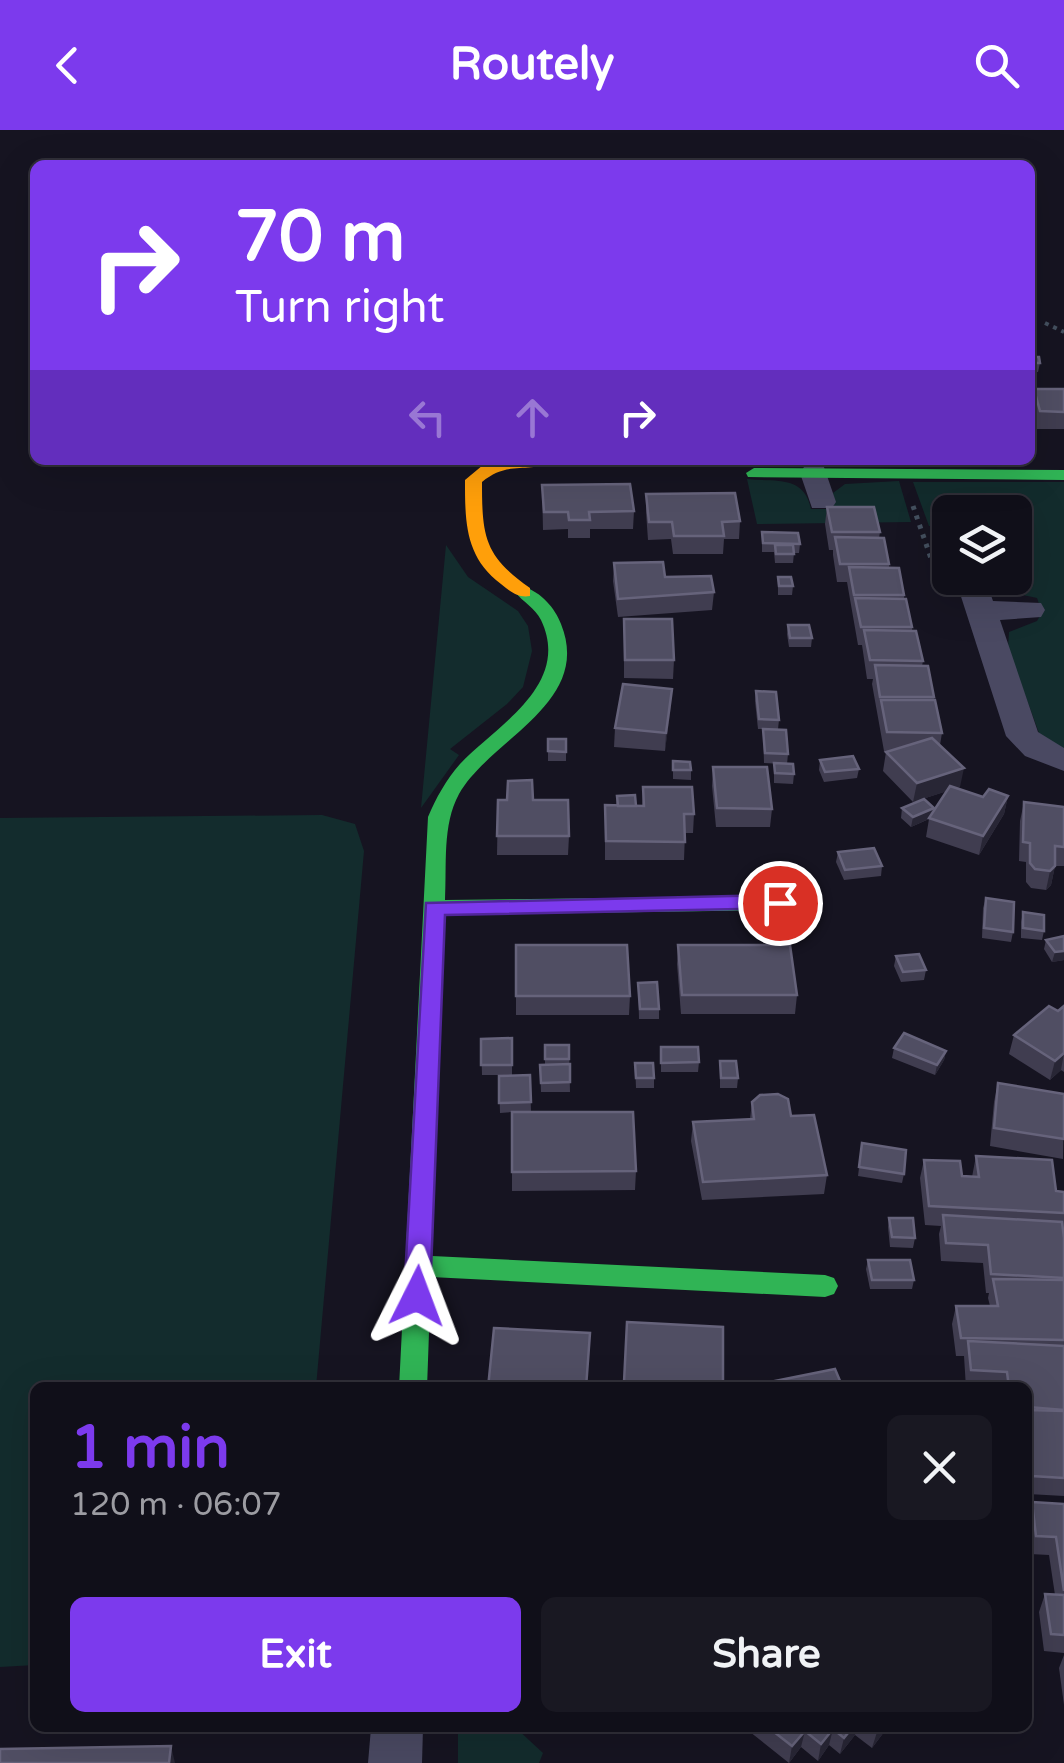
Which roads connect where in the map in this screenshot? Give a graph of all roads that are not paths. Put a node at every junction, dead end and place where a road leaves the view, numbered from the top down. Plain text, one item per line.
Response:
1 (492, 465) edge
2 (754, 473) dead end
3 (814, 473) junction
4 (1064, 474) edge
5 (822, 502) dead end
6 (976, 595) edge
7 (1030, 610) dead end
8 (982, 612) junction
9 (1064, 760) edge
10 (780, 903) dead end
11 (434, 908) junction
12 (418, 1266) junction
13 (825, 1286) dead end
14 (413, 1382) edge
15 (397, 1732) edge
16 (395, 1763) edge

1 - 11 street
2 - 3 street
3 - 4 street
3 - 5 street
6 - 8 street
7 - 8 street
8 - 9 street
10 - 11 street
11 - 12 street
12 - 13 street
12 - 14 street
15 - 16 street

